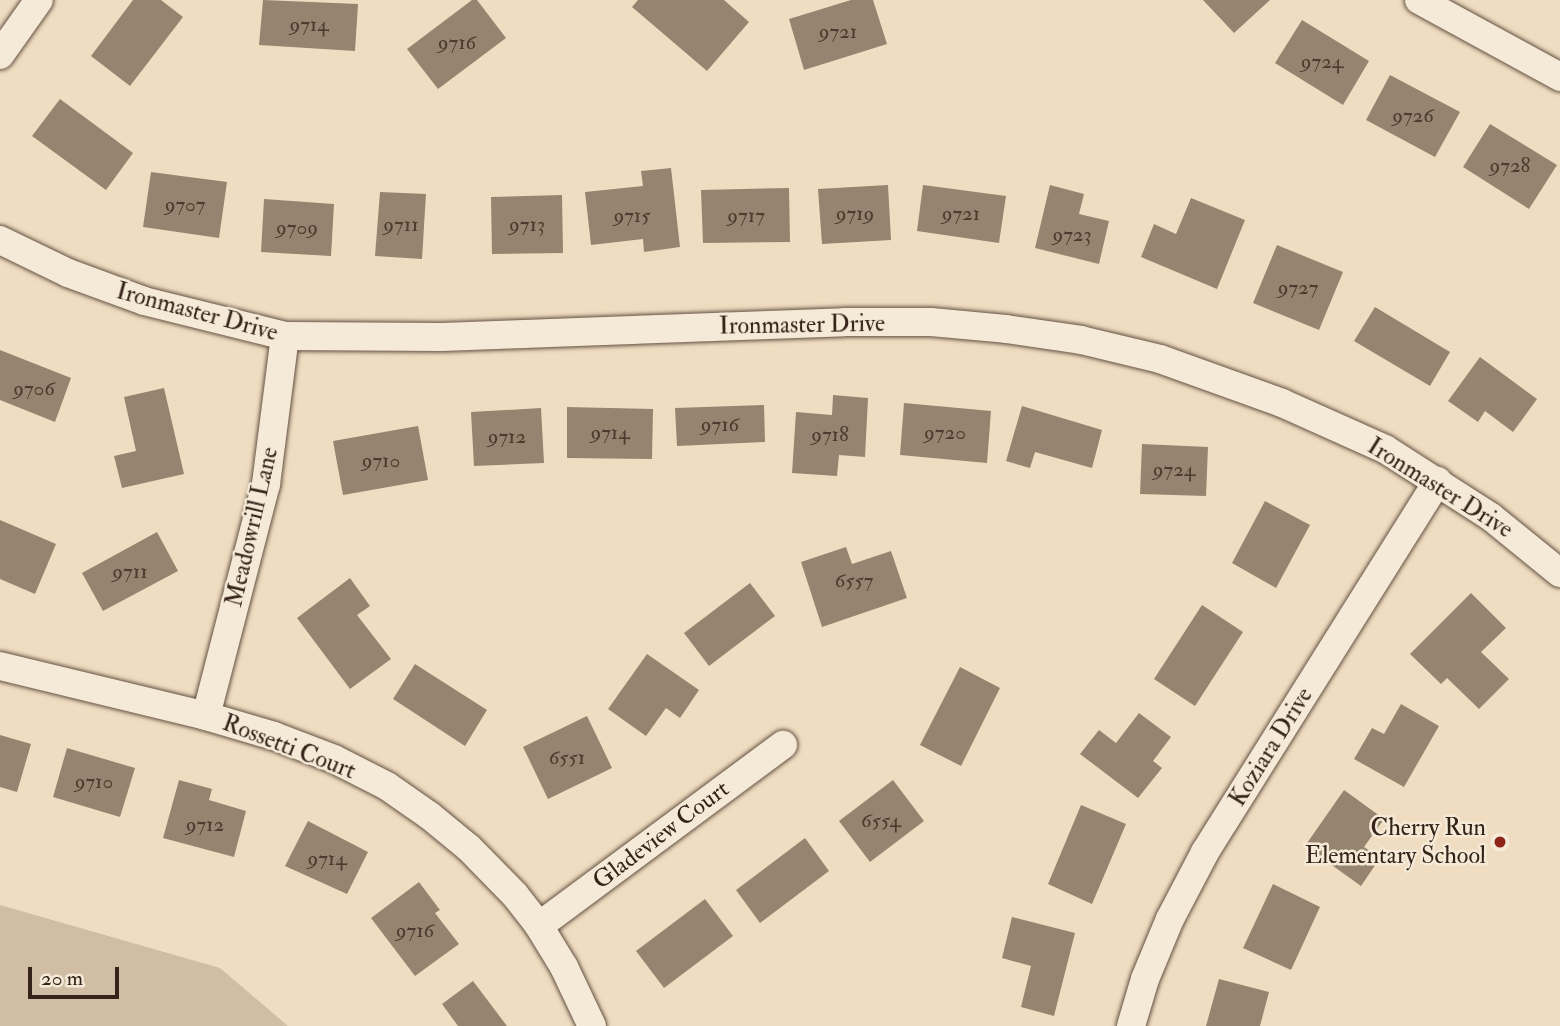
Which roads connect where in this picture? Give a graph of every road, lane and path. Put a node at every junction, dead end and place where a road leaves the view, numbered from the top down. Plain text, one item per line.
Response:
1 (39, 0) edge
2 (1419, 0) edge
3 (0, 55) edge
4 (1560, 77) edge
5 (0, 240) edge
6 (285, 336) junction
7 (1438, 481) junction
8 (1560, 573) edge
9 (0, 666) edge
10 (206, 716) junction
11 (783, 745) dead end
12 (539, 926) junction
13 (592, 1026) edge
14 (1131, 1026) edge

1 - 3 street
2 - 4 street
5 - 6 street, Ironmaster Drive
6 - 7 street, Ironmaster Drive
6 - 10 street, Meadowrill Lane
7 - 8 street, Ironmaster Drive
7 - 14 street, Koziara Drive
9 - 10 street, Rossetti Court
10 - 12 street, Rossetti Court
11 - 12 street, Gladeview Court
12 - 13 street, Rossetti Court

